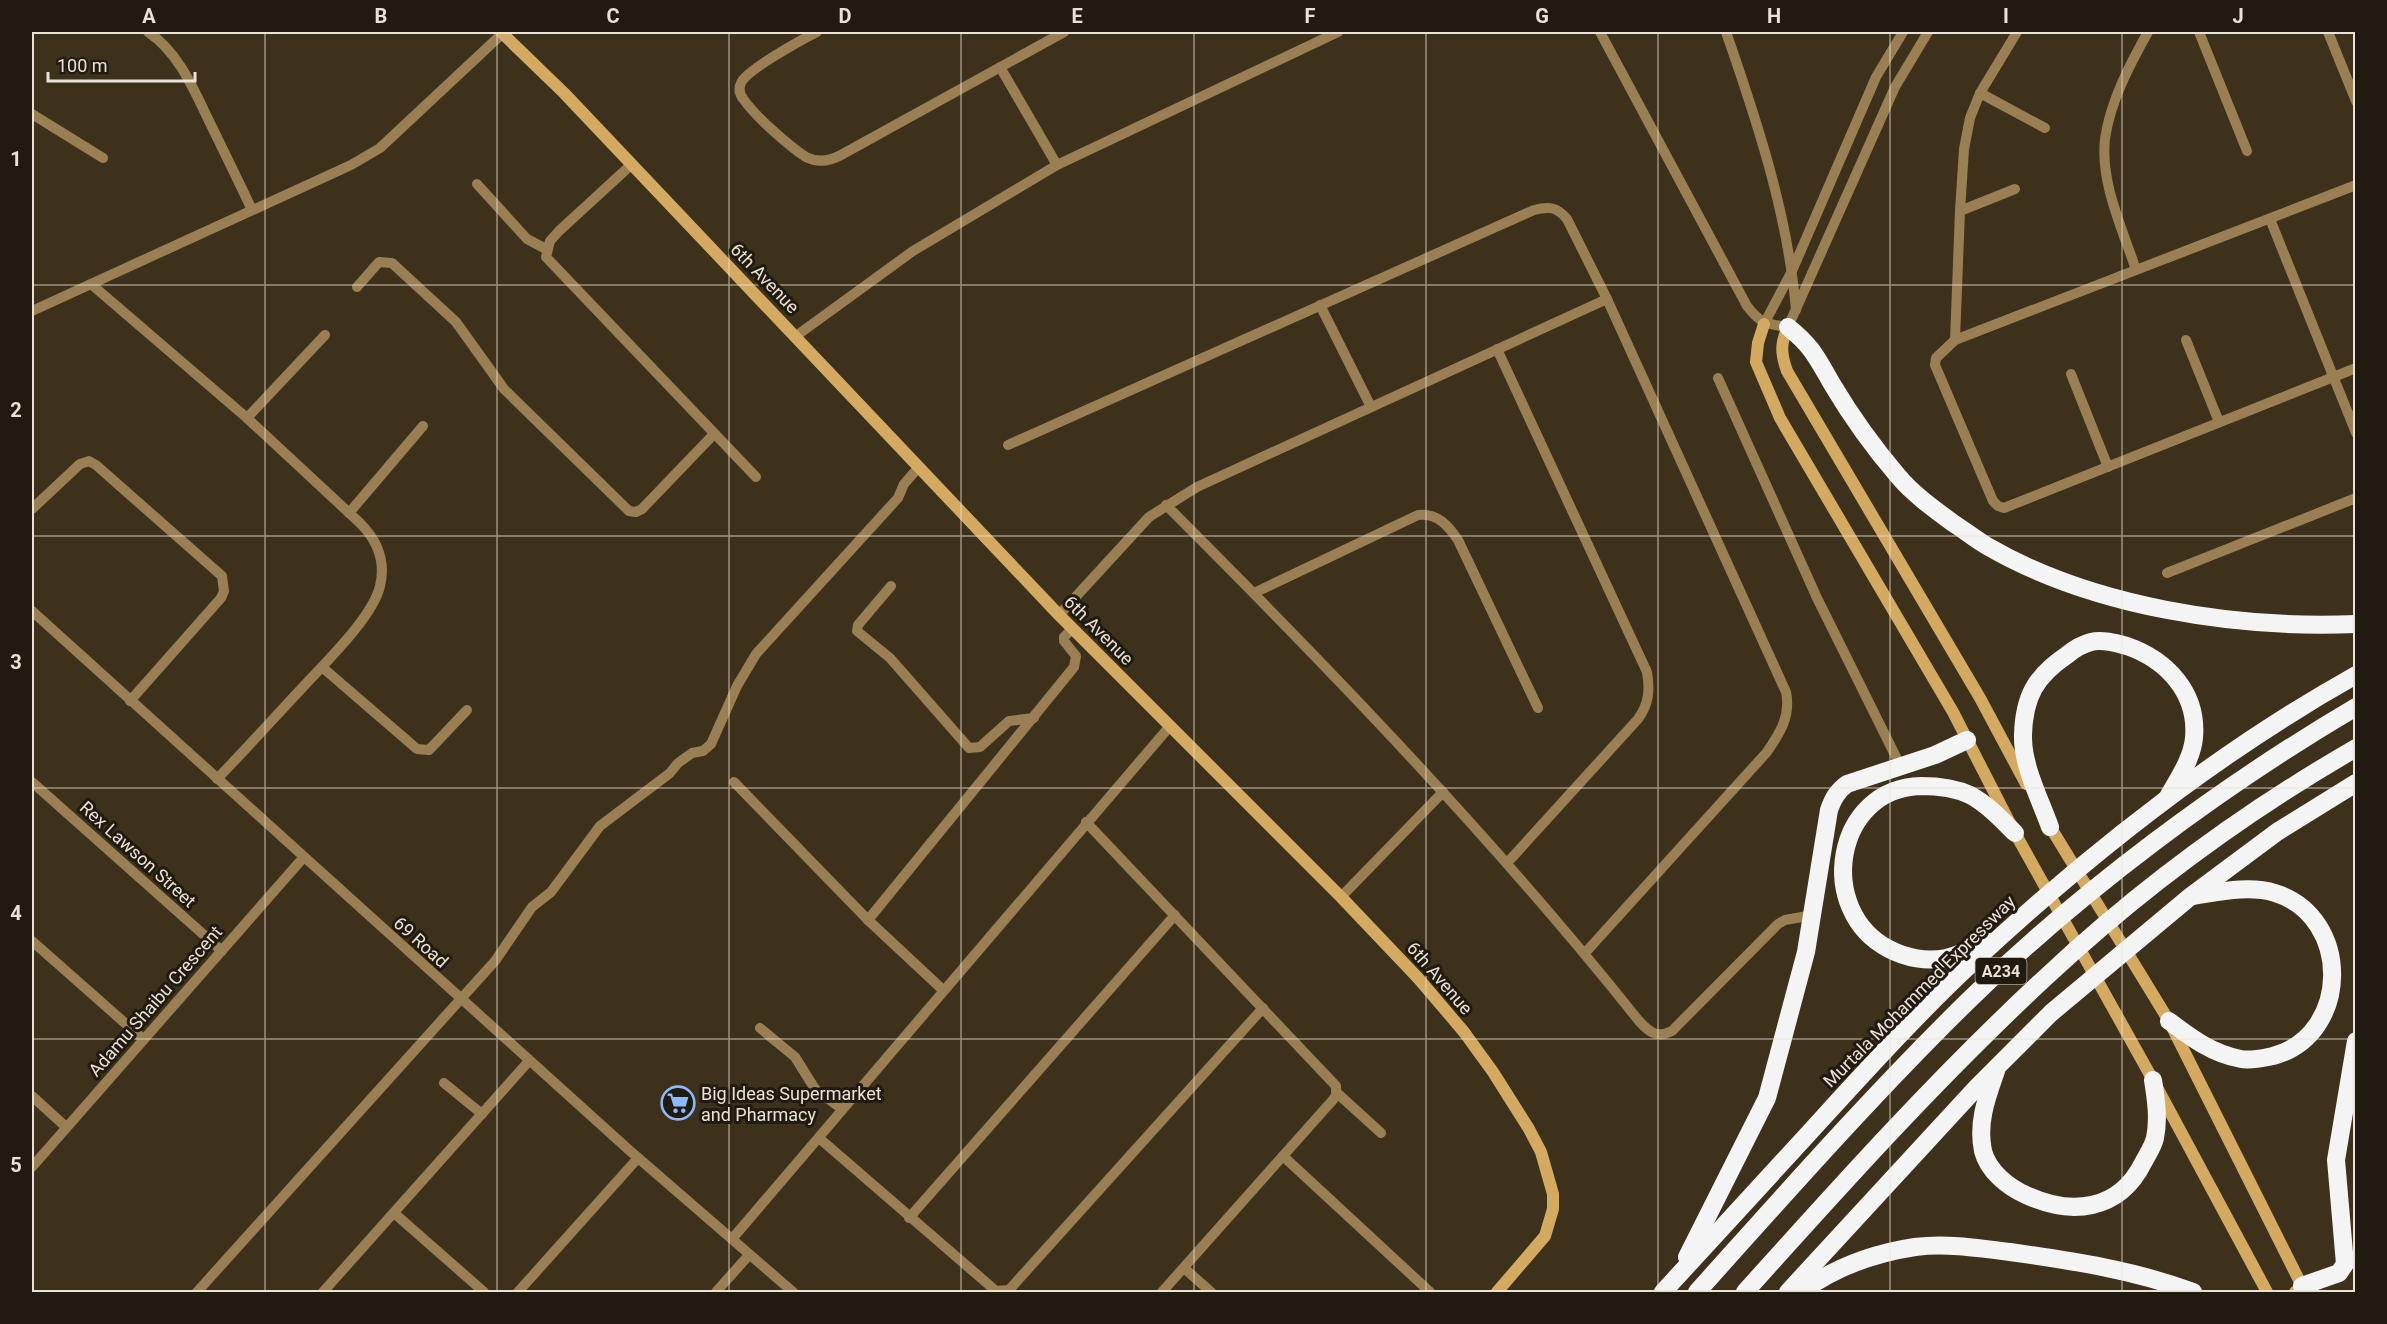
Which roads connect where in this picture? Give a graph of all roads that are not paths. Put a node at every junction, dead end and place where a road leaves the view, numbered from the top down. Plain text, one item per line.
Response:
1 (148, 32) edge
2 (502, 32) edge
3 (1064, 32) edge
4 (1338, 32) edge
5 (1600, 32) edge
6 (1726, 32) edge
7 (1904, 32) edge
8 (1928, 32) edge
9 (2017, 32) edge
10 (2148, 32) edge
11 (2199, 32) edge
12 (2328, 32) edge
13 (810, 33) edge
14 (1000, 67) junction
15 (1980, 93) junction
16 (2355, 101) edge
17 (32, 114) edge
18 (2045, 128) dead end
19 (2247, 152) dead end
20 (103, 158) dead end
21 (632, 164) junction
22 (1057, 165) junction
23 (477, 184) dead end
24 (2355, 185) edge
25 (2015, 189) dead end
26 (252, 210) junction
27 (1960, 211) junction
28 (2271, 219) junction
29 (546, 249) junction
30 (2136, 270) junction
31 (1792, 271) junction
32 (91, 284) junction
33 (357, 286) dead end
34 (1607, 298) junction
35 (1320, 305) junction
36 (32, 312) edge
37 (1792, 319) junction
38 (1764, 324) junction
39 (326, 335) dead end
40 (796, 336) junction
41 (1955, 340) junction
42 (2186, 340) dead end
43 (1497, 349) junction
44 (2355, 368) edge
45 (2071, 374) dead end
46 (2333, 376) junction
47 (1718, 378) dead end
48 (1371, 407) junction
49 (247, 418) junction
50 (2219, 423) junction
51 (423, 426) dead end
52 (2355, 433) edge
53 (714, 434) junction
54 (1008, 445) dead end
55 (2109, 467) junction
56 (918, 468) junction
57 (756, 477) dead end
58 (2355, 498) edge
59 (1166, 505) junction
60 (32, 509) edge
61 (349, 513) junction
62 (2167, 573) dead end
63 (891, 586) dead end
64 (1254, 593) junction
65 (32, 611) edge
66 (1059, 615) junction
67 (2355, 624) edge
68 (1072, 629) junction
69 (322, 666) junction
70 (2355, 675) edge
71 (130, 700) junction
72 (2355, 707) edge
73 (1538, 708) dead end
74 (467, 710) dead end
75 (1034, 718) junction
76 (1170, 726) junction
77 (1967, 740) junction
78 (2355, 748) edge
79 (1901, 767) junction
80 (218, 779) junction
81 (32, 782) edge
82 (734, 782) dead end
83 (2355, 783) edge
84 (1443, 792) junction
85 (2166, 800) junction
86 (1086, 822) junction
87 (2050, 827) junction
88 (2015, 833) junction
89 (303, 858) junction
90 (1508, 862) junction
91 (2191, 896) junction
92 (1341, 897) junction
93 (1175, 915) junction
94 (1813, 915) junction
95 (868, 920) junction
96 (2002, 937) junction
97 (32, 941) edge
98 (222, 951) junction
99 (1585, 953) junction
100 (943, 990) junction
101 (460, 998) junction
102 (1263, 1008) junction
103 (2169, 1021) junction
104 (760, 1028) dead end
105 (143, 1039) junction
106 (2355, 1041) edge
107 (529, 1060) junction
108 (1998, 1066) junction
109 (2353, 1066) edge
110 (2153, 1080) junction
111 (444, 1083) dead end
112 (1336, 1092) junction
113 (32, 1096) edge
114 (842, 1109) junction
115 (482, 1114) junction
116 (66, 1127) junction
117 (1381, 1133) dead end
118 (819, 1138) junction
119 (1283, 1156) junction
120 (638, 1158) junction
121 (32, 1167) edge
122 (394, 1213) junction
123 (909, 1218) junction
124 (732, 1239) junction
125 (749, 1255) junction
126 (1184, 1268) junction
127 (1676, 1278) junction
128 (2298, 1289) edge
129 (197, 1293) edge
130 (323, 1293) edge
131 (484, 1293) edge
132 (518, 1293) edge
133 (716, 1293) edge
134 (793, 1293) edge
135 (1162, 1293) edge
136 (1211, 1293) edge
137 (1430, 1293) edge
138 (1497, 1293) edge
139 (1663, 1293) edge
140 (1697, 1293) edge
141 (1745, 1293) edge
142 (1788, 1293) edge
143 (1801, 1293) edge
144 (2193, 1293) edge
145 (2267, 1293) edge

1 - 26 street
2 - 21 main road, 6th Avenue
2 - 26 street
3 - 14 street
4 - 22 street
5 - 38 street
6 - 31 street
7 - 31 street
8 - 37 street
9 - 15 street
10 - 30 street
11 - 19 street
12 - 16 street
13 - 14 street
14 - 22 street
15 - 18 street
15 - 27 street
17 - 20 street
21 - 29 street
21 - 40 main road, 6th Avenue
22 - 40 street
23 - 29 street
24 - 28 street
25 - 27 street
26 - 32 street
27 - 41 street
28 - 30 street
28 - 46 street
29 - 53 street
30 - 41 street
31 - 37 street
31 - 38 street
32 - 36 street
32 - 49 street
33 - 53 street
34 - 35 street
34 - 43 street
34 - 99 street
35 - 48 street
35 - 54 street
37 - 38 street
37 - 67 highway
37 - 87 main road
38 - 77 main road
39 - 49 street
40 - 56 main road, 6th Avenue
41 - 55 street
42 - 50 street
43 - 48 street
43 - 90 street
44 - 46 street
45 - 55 street
46 - 50 street
46 - 52 street
47 - 79 street
48 - 59 street
49 - 61 street
50 - 55 street
51 - 61 street
53 - 57 street
56 - 66 main road, 6th Avenue
56 - 101 street
58 - 62 street
59 - 64 street
59 - 66 street
60 - 71 street
61 - 69 street
63 - 75 street
64 - 73 street
64 - 84 street
65 - 71 street, 69 Road
66 - 68 main road, 6th Avenue
68 - 75 street
68 - 76 main road, 6th Avenue
69 - 74 street
69 - 80 street
70 - 85 highway, Murtala Mohammed Expressway
71 - 80 street, 69 Road
72 - 140 highway, A234
75 - 95 street
76 - 86 street
76 - 92 main road, 6th Avenue
77 - 79 highway
77 - 88 main road
78 - 141 highway, A234
79 - 94 highway
80 - 89 street, 69 Road
81 - 98 street, Rex Lawson Street
82 - 95 street
83 - 91 highway
84 - 90 street
84 - 92 street
85 - 87 highway
85 - 96 highway, Murtala Mohammed Expressway
86 - 93 street
86 - 100 street
87 - 103 main road
88 - 96 highway
88 - 110 main road
89 - 98 street, Adamu Shaibu Crescent
89 - 101 street, 69 Road
90 - 99 street
91 - 103 highway
91 - 108 highway
92 - 138 main road, 6th Avenue
93 - 102 street
93 - 123 street
94 - 99 street
94 - 127 highway
95 - 100 street
96 - 127 highway, Murtala Mohammed Expressway
97 - 105 street
98 - 105 street, Adamu Shaibu Crescent
100 - 114 street
101 - 107 street, 69 Road
101 - 129 street
102 - 112 street
102 - 123 street
103 - 128 main road
104 - 114 street
105 - 116 street, Adamu Shaibu Crescent
106 - 109 highway
107 - 115 street
107 - 120 street, 69 Road
108 - 110 highway
108 - 142 highway
109 - 128 highway
110 - 145 main road
111 - 115 street
112 - 117 street
112 - 119 street
113 - 116 street
114 - 118 street
115 - 122 street
116 - 121 street, Adamu Shaibu Crescent
118 - 123 street
118 - 124 street
119 - 126 street
119 - 137 street
120 - 124 street, 69 Road
120 - 132 street
122 - 130 street
122 - 131 street
124 - 125 street, 69 Road
125 - 133 street
125 - 134 street, 69 Road
126 - 135 street
126 - 136 street
127 - 139 highway, Murtala Mohammed Expressway
143 - 144 highway

